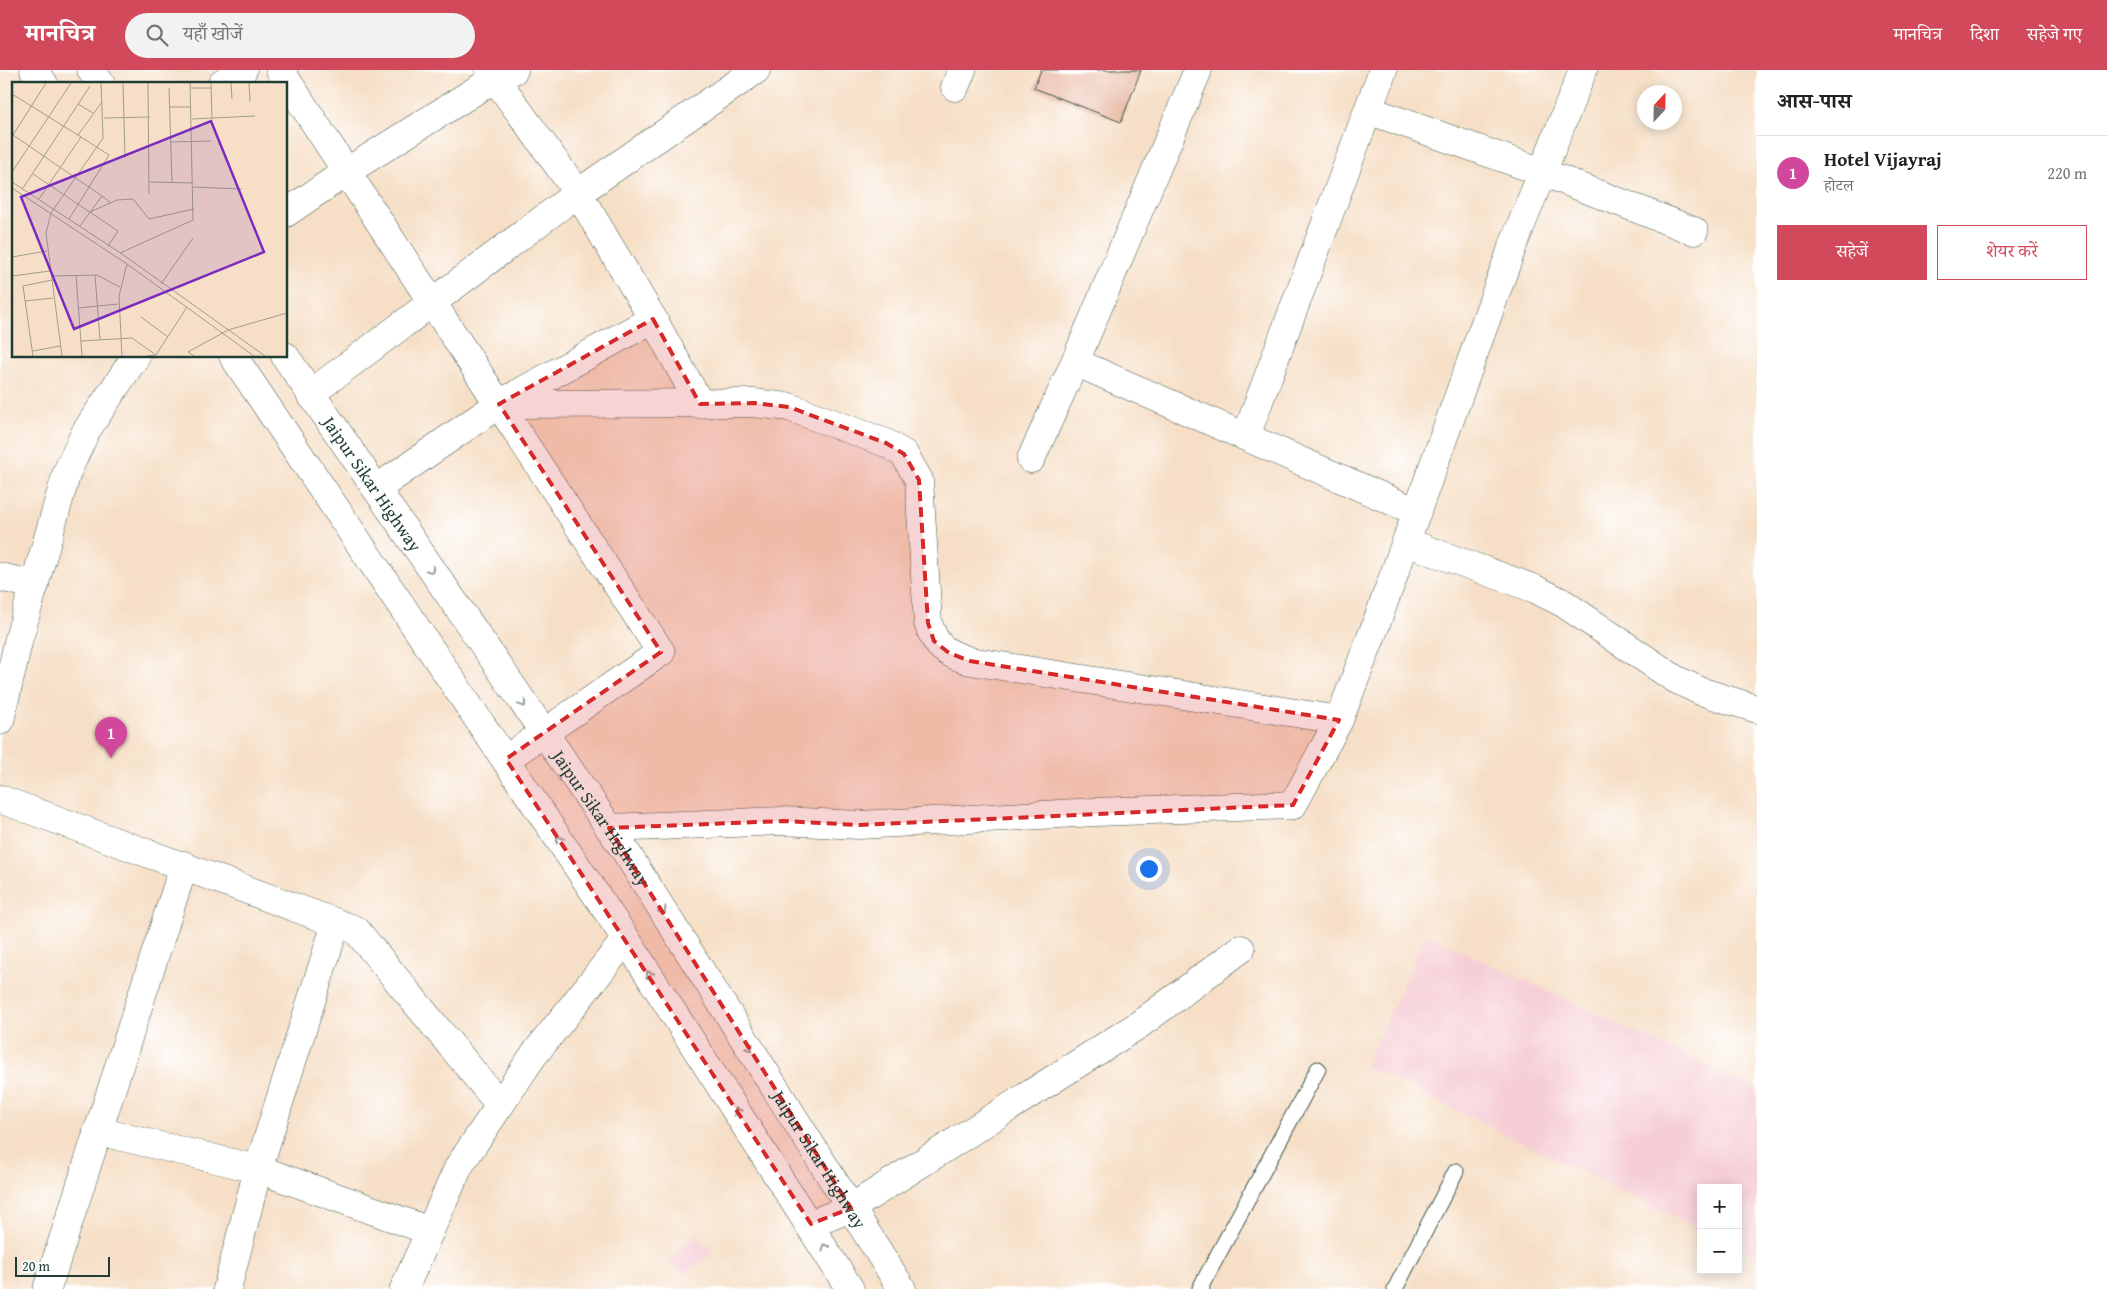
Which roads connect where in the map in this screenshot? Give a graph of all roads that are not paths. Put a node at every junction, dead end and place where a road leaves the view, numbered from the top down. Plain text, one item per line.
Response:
1 (34, 70) edge
2 (91, 70) edge
3 (243, 70) edge
4 (280, 70) edge
5 (756, 70) edge
6 (1198, 70) edge
7 (1383, 70) edge
8 (1583, 70) edge
9 (499, 73) edge
10 (43, 82) edge
11 (100, 82) edge
12 (225, 82) edge
13 (288, 82) edge
14 (288, 82) edge
15 (1368, 110) junction
16 (346, 172) junction
17 (1542, 172) junction
18 (578, 193) junction
19 (288, 212) edge
20 (1694, 231) dead end
21 (433, 303) junction
22 (652, 320) junction
23 (135, 358) edge
24 (235, 358) edge
25 (286, 358) edge
26 (1075, 362) junction
27 (310, 394) junction
28 (499, 404) junction
29 (700, 404) junction
30 (1246, 436) junction
31 (1031, 459) dead end
32 (376, 489) junction
33 (1417, 512) junction
34 (1406, 542) junction
35 (0, 577) edge
36 (35, 585) junction
37 (1757, 709) edge
38 (1339, 720) junction
39 (0, 721) edge
40 (543, 734) junction
41 (506, 759) junction
42 (0, 799) edge
43 (609, 828) junction
44 (184, 865) junction
45 (336, 923) junction
46 (626, 939) junction
47 (1241, 949) dead end
48 (1318, 1069) dead end
49 (500, 1105) junction
50 (97, 1130) junction
51 (258, 1169) junction
52 (1456, 1171) dead end
53 (851, 1208) junction
54 (811, 1224) junction
55 (430, 1231) junction
56 (47, 1289) edge
57 (227, 1289) edge
58 (404, 1289) edge
59 (850, 1289) edge
60 (902, 1289) edge
61 (1202, 1289) edge
62 (1396, 1289) edge

1 - 10 street
2 - 11 street
3 - 12 street
4 - 13 street
5 - 18 street
6 - 26 street
7 - 15 street
8 - 17 street
9 - 16 street
9 - 18 street
14 - 16 street
15 - 17 street
15 - 30 street
16 - 19 street
16 - 21 street
17 - 20 street
17 - 33 street
18 - 21 street
18 - 22 street
21 - 27 street
21 - 28 street
22 - 28 street
22 - 29 street
23 - 36 street
24 - 41 street
25 - 27 street, Jaipur Sikar Highway
26 - 30 street
26 - 31 street
27 - 32 street, Jaipur Sikar Highway
28 - 29 street
28 - 32 street
28 - 40 street
29 - 38 street
30 - 33 street
32 -> 40 street, Jaipur Sikar Highway
33 - 34 street
34 - 37 street
34 - 38 street
35 - 36 street
36 - 39 street
38 - 43 street
40 - 41 street
40 - 43 street, Jaipur Sikar Highway
46 -> 41 street
42 - 44 street
43 -> 53 street, Jaipur Sikar Highway
44 - 45 street
44 - 50 street
45 - 49 street
45 - 51 street
46 - 49 street
54 -> 46 street
47 - 53 street
48 - 61 lane
49 - 55 street
50 - 51 street
50 - 56 street
51 - 55 street
51 - 57 street
52 - 62 lane
53 - 54 street
53 - 60 street, Jaipur Sikar Highway
59 -> 54 street
55 - 58 street

